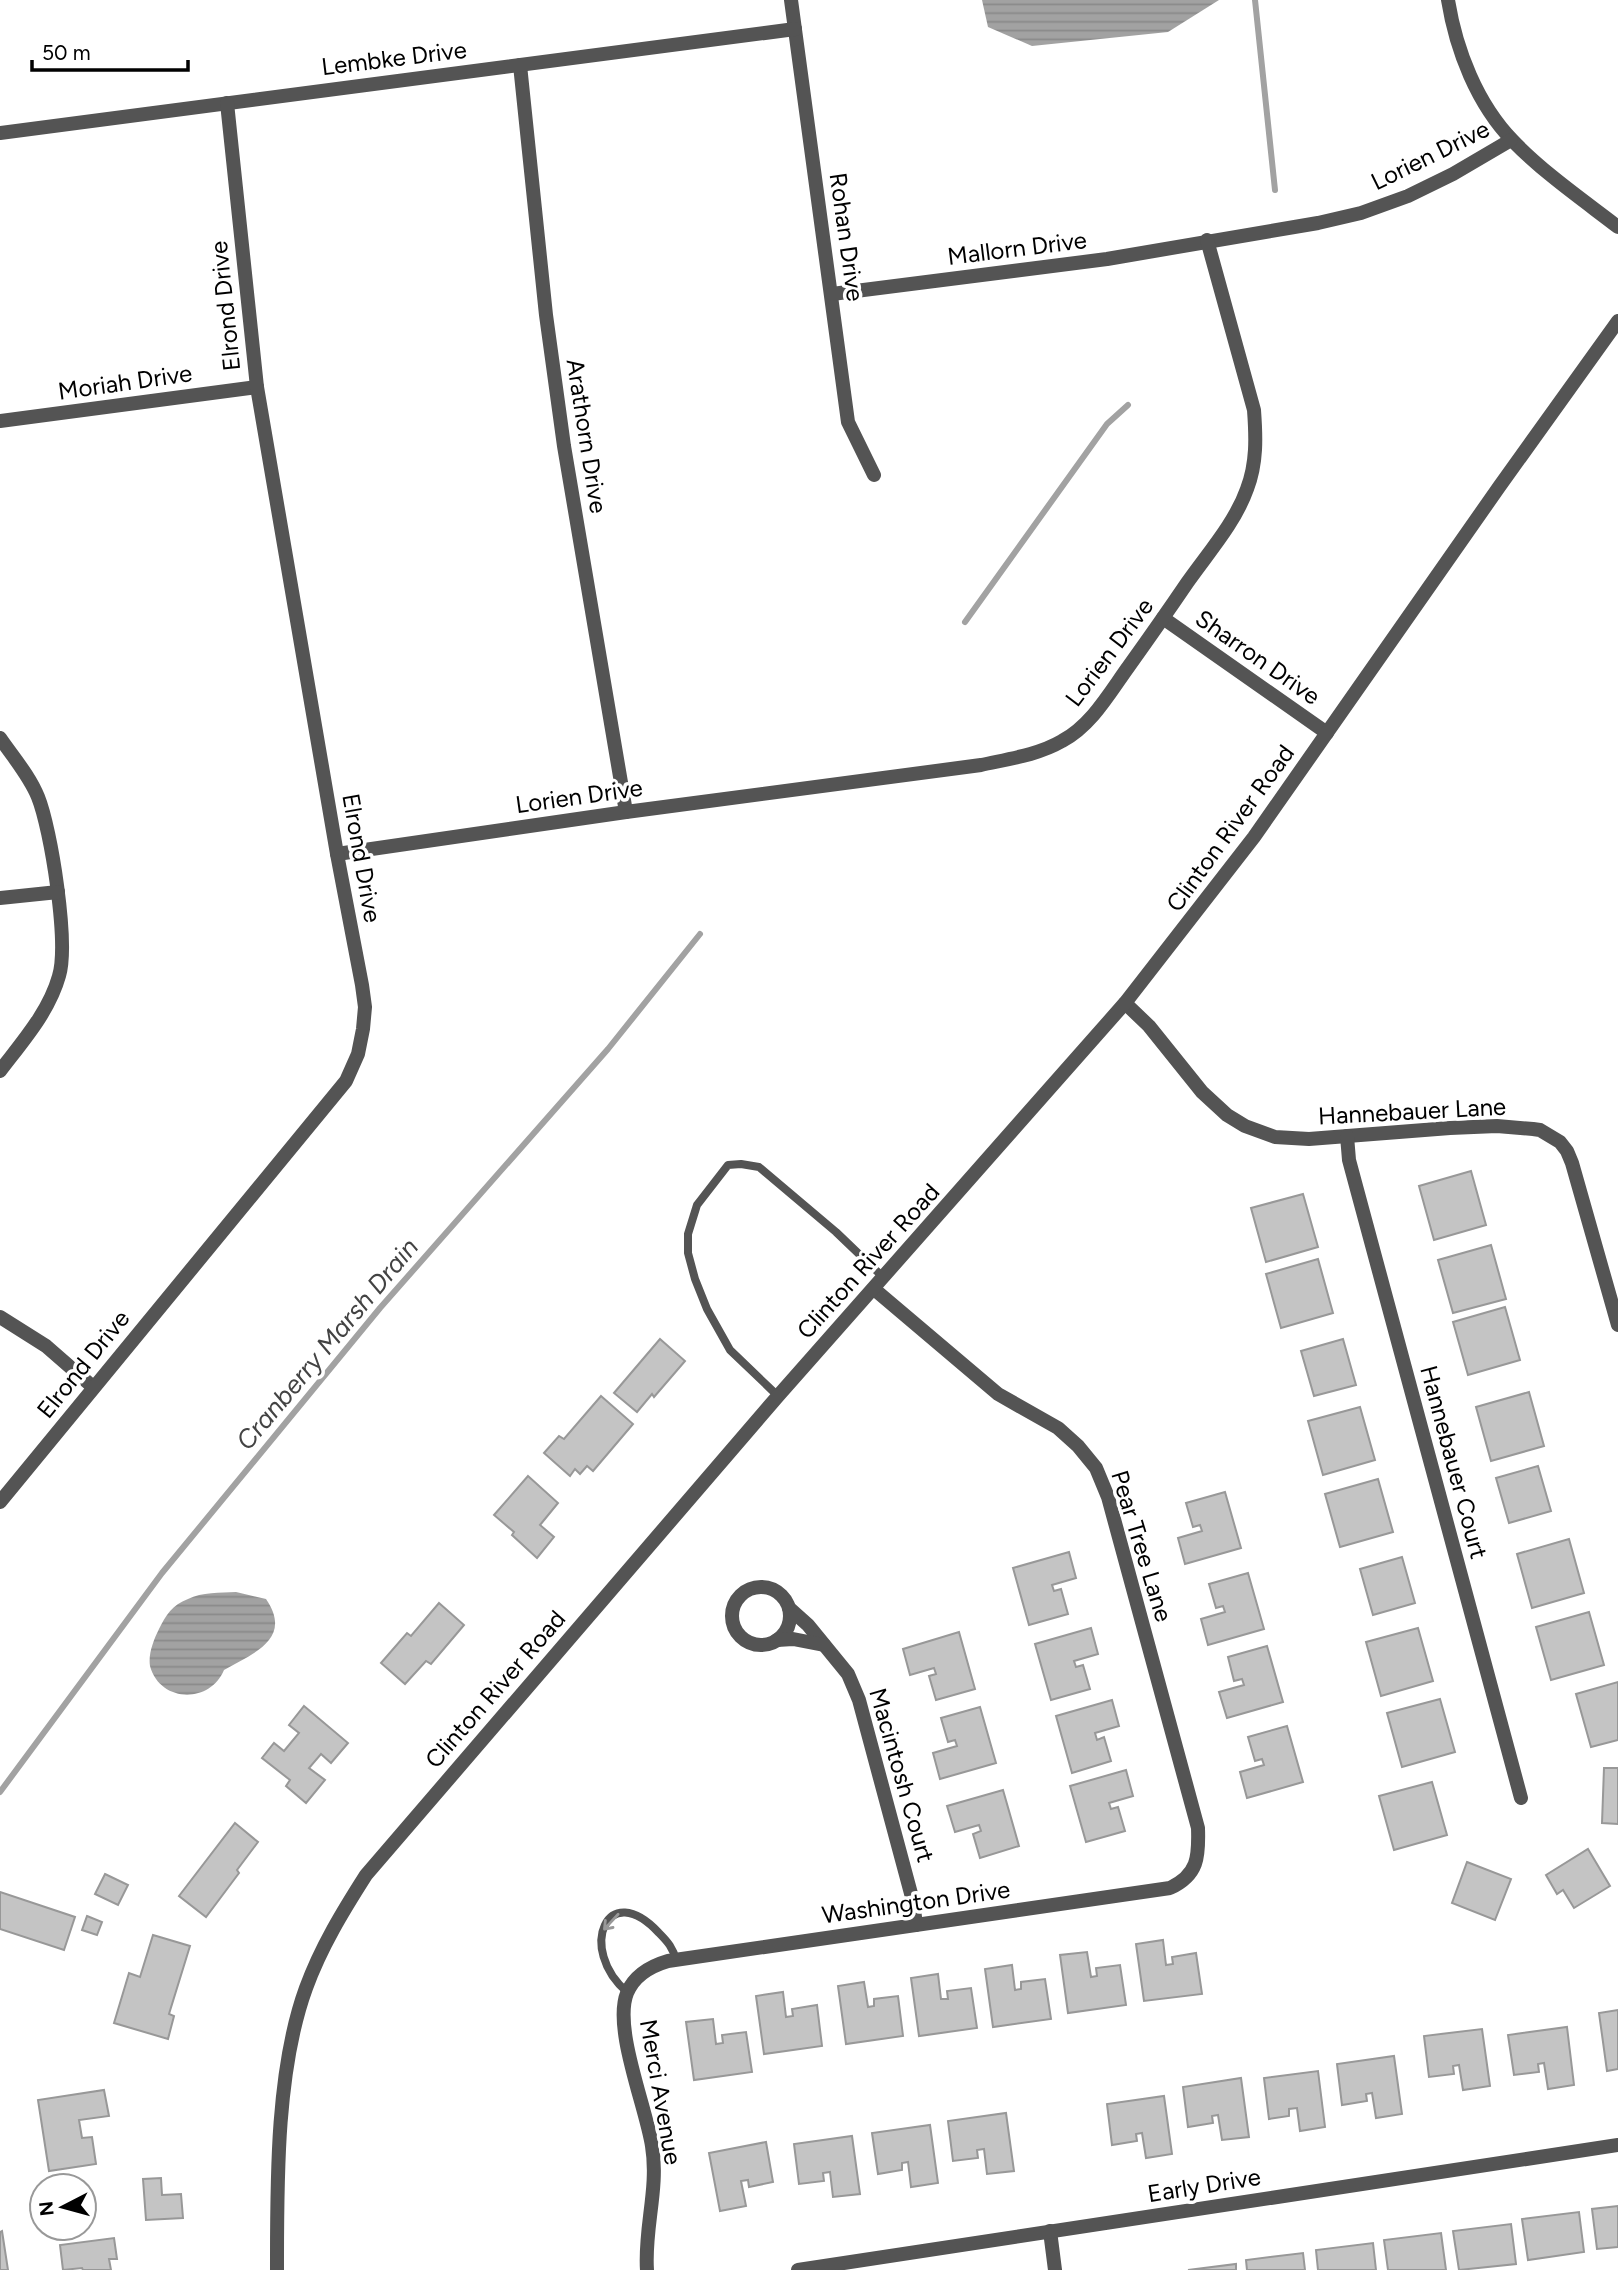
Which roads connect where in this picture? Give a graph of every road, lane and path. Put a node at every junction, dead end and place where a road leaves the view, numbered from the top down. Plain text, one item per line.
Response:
1 (791, 0) edge
2 (1448, 0) edge
3 (794, 29) junction
4 (520, 65) junction
5 (227, 103) junction
6 (0, 133) edge
7 (1511, 140) junction
8 (1618, 227) edge
9 (1207, 240) junction
10 (832, 294) junction
11 (1618, 321) edge
12 (257, 387) junction
13 (0, 421) edge
14 (874, 475) dead end
15 (1163, 618) junction
16 (1327, 733) junction
17 (0, 738) edge
18 (626, 812) junction
19 (337, 854) junction
20 (58, 892) junction
21 (0, 898) edge
22 (1125, 1003) junction
23 (0, 1071) edge
24 (1347, 1136) junction
25 (879, 1283) junction
26 (0, 1317) edge
27 (1618, 1325) edge
28 (93, 1387) junction
29 (778, 1396) junction
30 (0, 1502) edge
31 (789, 1608) junction
32 (777, 1640) junction
33 (824, 1645) junction
34 (1521, 1798) dead end
35 (1191, 1873) joint
36 (916, 1925) junction
37 (676, 1960) junction
38 (645, 1971) joint
39 (628, 1992) junction
40 (1618, 2145) edge
41 (1050, 2231) junction
42 (277, 2270) edge
43 (647, 2270) edge
44 (798, 2270) edge
45 (1055, 2270) edge

1 - 3 street, Rohan Drive
2 - 7 street
3 - 4 street, Lembke Drive
3 - 10 street, Rohan Drive
4 - 5 street, Lembke Drive
4 - 18 street, Arathorn Drive
5 - 6 street, Lembke Drive
5 - 12 street, Elrond Drive
7 - 8 street
7 - 9 street, Lorien Drive
9 - 10 street, Mallorn Drive
9 - 15 street, Lorien Drive
10 - 14 street, Rohan Drive
11 - 16 street, Clinton River Road
12 - 13 street, Moriah Drive
12 - 19 street, Elrond Drive
15 - 16 street, Sharron Drive
15 - 18 street, Lorien Drive
16 - 22 street, Clinton River Road
17 - 20 street
18 - 19 street, Lorien Drive
19 - 28 street, Elrond Drive
20 - 21 street
20 - 23 street
22 - 24 street, Hannebauer Lane
22 - 25 street, Clinton River Road
24 - 27 street, Hannebauer Lane
24 - 34 street, Hannebauer Court
25 - 29 street, Clinton River Road
25 - 29 lane
25 - 35 street, Pear Tree Lane
26 - 28 street
28 - 30 street, Elrond Drive
29 - 42 street, Clinton River Road
31 - 32 street
31 - 32 street, Macintosh Court
31 - 33 street, Macintosh Court
32 - 33 street, Macintosh Court
33 - 36 street, Macintosh Court
35 - 36 street, Washington Drive
36 - 37 street, Washington Drive
37 - 38 street, Washington Drive
37 -> 39 lane
38 - 39 street, Merci Avenue
39 - 43 street, Merci Avenue
40 - 41 street, Early Drive
41 - 44 street, Early Drive
41 - 45 street

